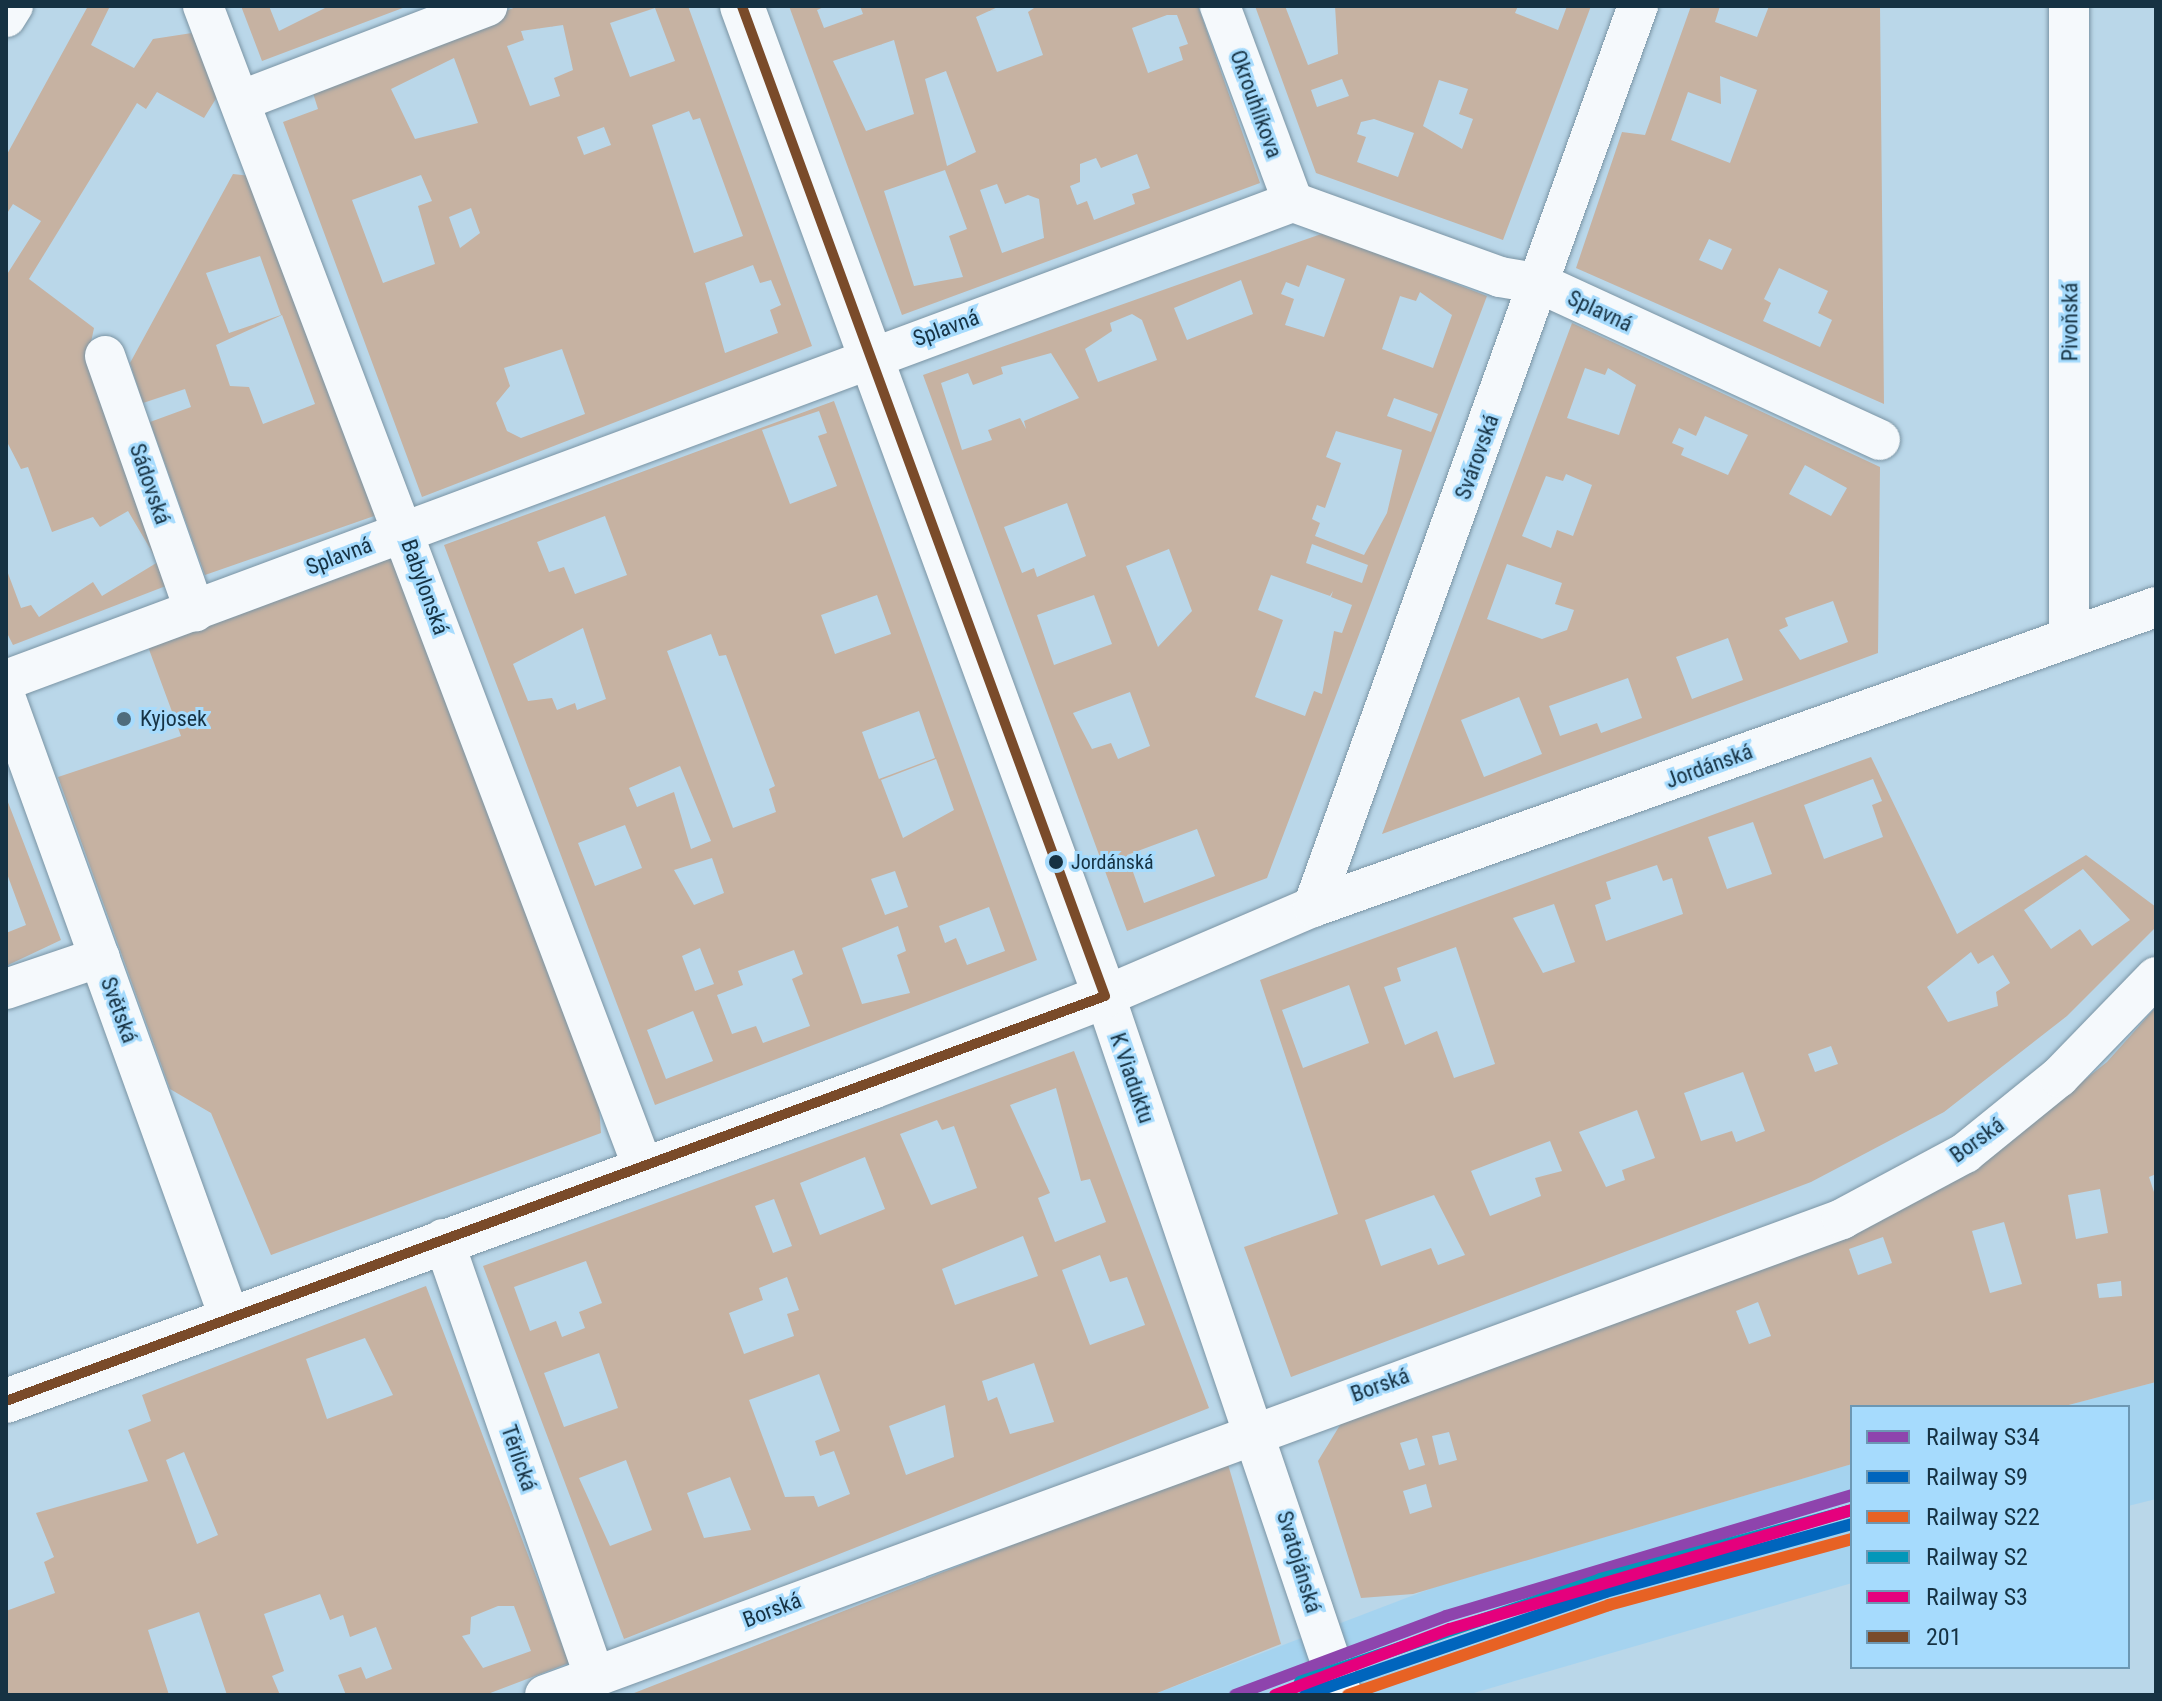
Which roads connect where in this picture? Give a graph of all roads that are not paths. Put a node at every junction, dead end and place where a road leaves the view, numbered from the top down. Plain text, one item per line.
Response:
1 (13, 6) edge
2 (203, 6) edge
3 (487, 6) edge
4 (742, 6) edge
5 (1220, 6) edge
6 (1638, 6) edge
7 (2069, 6) edge
8 (6, 17) edge
9 (240, 101) junction
10 (1293, 202) junction
11 (1541, 284) junction
12 (874, 354) junction
13 (105, 356) dead end
14 (1880, 440) dead end
15 (405, 531) junction
16 (2156, 607) edge
17 (195, 612) junction
18 (2069, 638) junction
19 (6, 680) edge
20 (6, 699) edge
21 (1313, 907) junction
22 (100, 957) junction
23 (2156, 977) edge
24 (6, 989) edge
25 (1105, 996) junction
26 (644, 1170) junction
27 (443, 1239) junction
28 (231, 1322) junction
29 (6, 1401) edge
30 (1255, 1429) junction
31 (594, 1676) junction
32 (545, 1695) edge
33 (1342, 1695) edge

1 - 8 street
2 - 9 street, Babylonská
3 - 9 street
4 - 12 street, K Viaduktu
5 - 10 street, Okrouhlíkova
6 - 11 street, Svárovská
7 - 18 street, Pivoňská
9 - 15 street, Babylonská
10 - 11 street, Splavná
10 - 12 street, Splavná
11 - 14 street, Splavná
11 - 21 street, Svárovská
12 - 15 street, Splavná
12 - 25 street, K Viaduktu
13 - 17 street, Sádovská
15 - 17 street, Splavná
15 - 26 street, Babylonská
16 - 18 street, Jordánská
17 - 19 street, Splavná
18 - 21 street, Jordánská
20 - 22 street, Světská
21 - 25 street, Jordánská
22 - 24 street
22 - 28 street, Světská
23 - 30 street, Borská
25 - 26 street, Jordánská
25 - 30 street, K Viaduktu
26 - 27 street, Jordánská
27 - 28 street, Jordánská
27 - 31 street, Těrlická
28 - 29 street, Jordánská
30 - 31 street, Borská
30 - 33 street, Svatojánská
31 - 32 street, Borská

